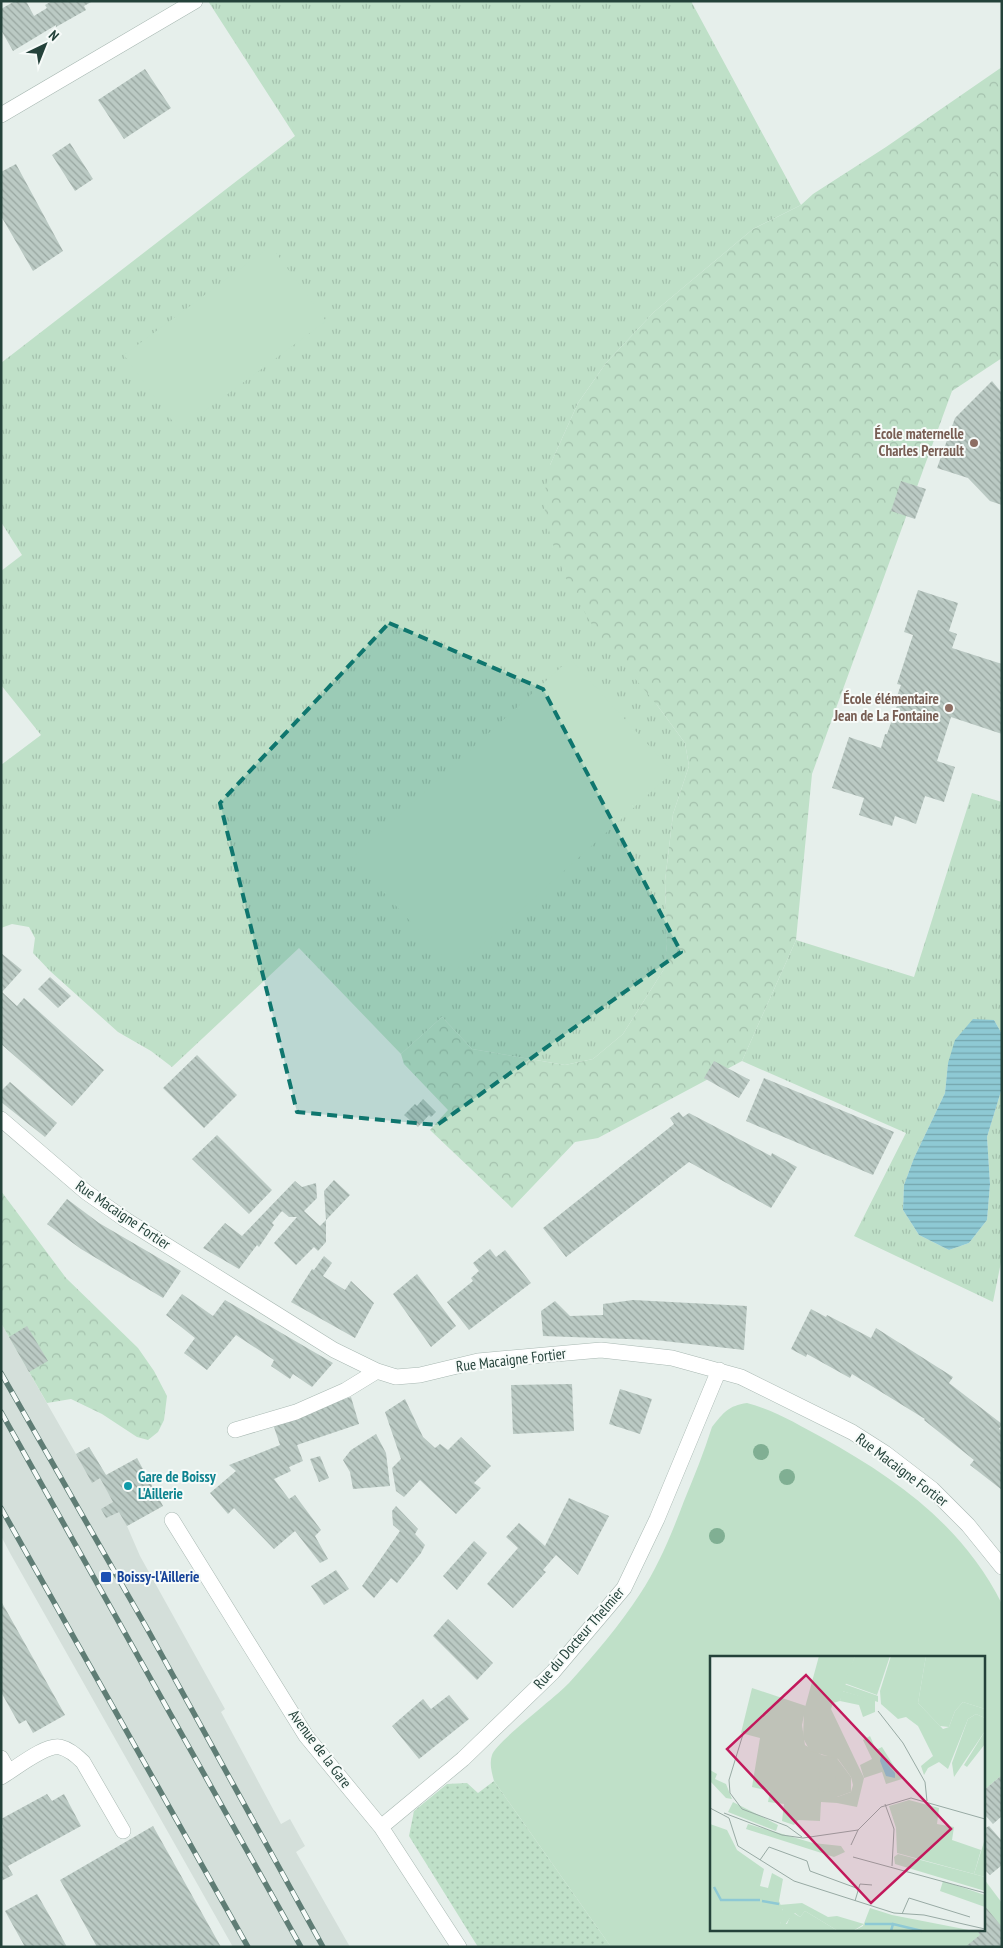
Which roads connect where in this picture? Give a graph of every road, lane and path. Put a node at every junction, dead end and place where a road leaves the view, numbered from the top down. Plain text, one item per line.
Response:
1 (195, 1) edge
2 (1, 115) edge
3 (1, 1119) edge
4 (719, 1370) junction
5 (378, 1371) junction
6 (235, 1430) dead end
7 (172, 1520) dead end
8 (1002, 1567) edge
9 (1, 1758) edge
10 (5, 1774) edge
11 (381, 1827) junction
12 (123, 1831) dead end
13 (459, 1947) edge

1 - 2 street
3 - 5 street, Rue Macaigne Fortier
4 - 5 street, Rue Macaigne Fortier
4 - 8 street, Rue Macaigne Fortier
4 - 11 street, Rue du Docteur Thelmier
5 - 6 street
7 - 11 street, Avenue de la Gare
9 - 10 street
10 - 12 street
11 - 13 street, Avenue de la Gare

